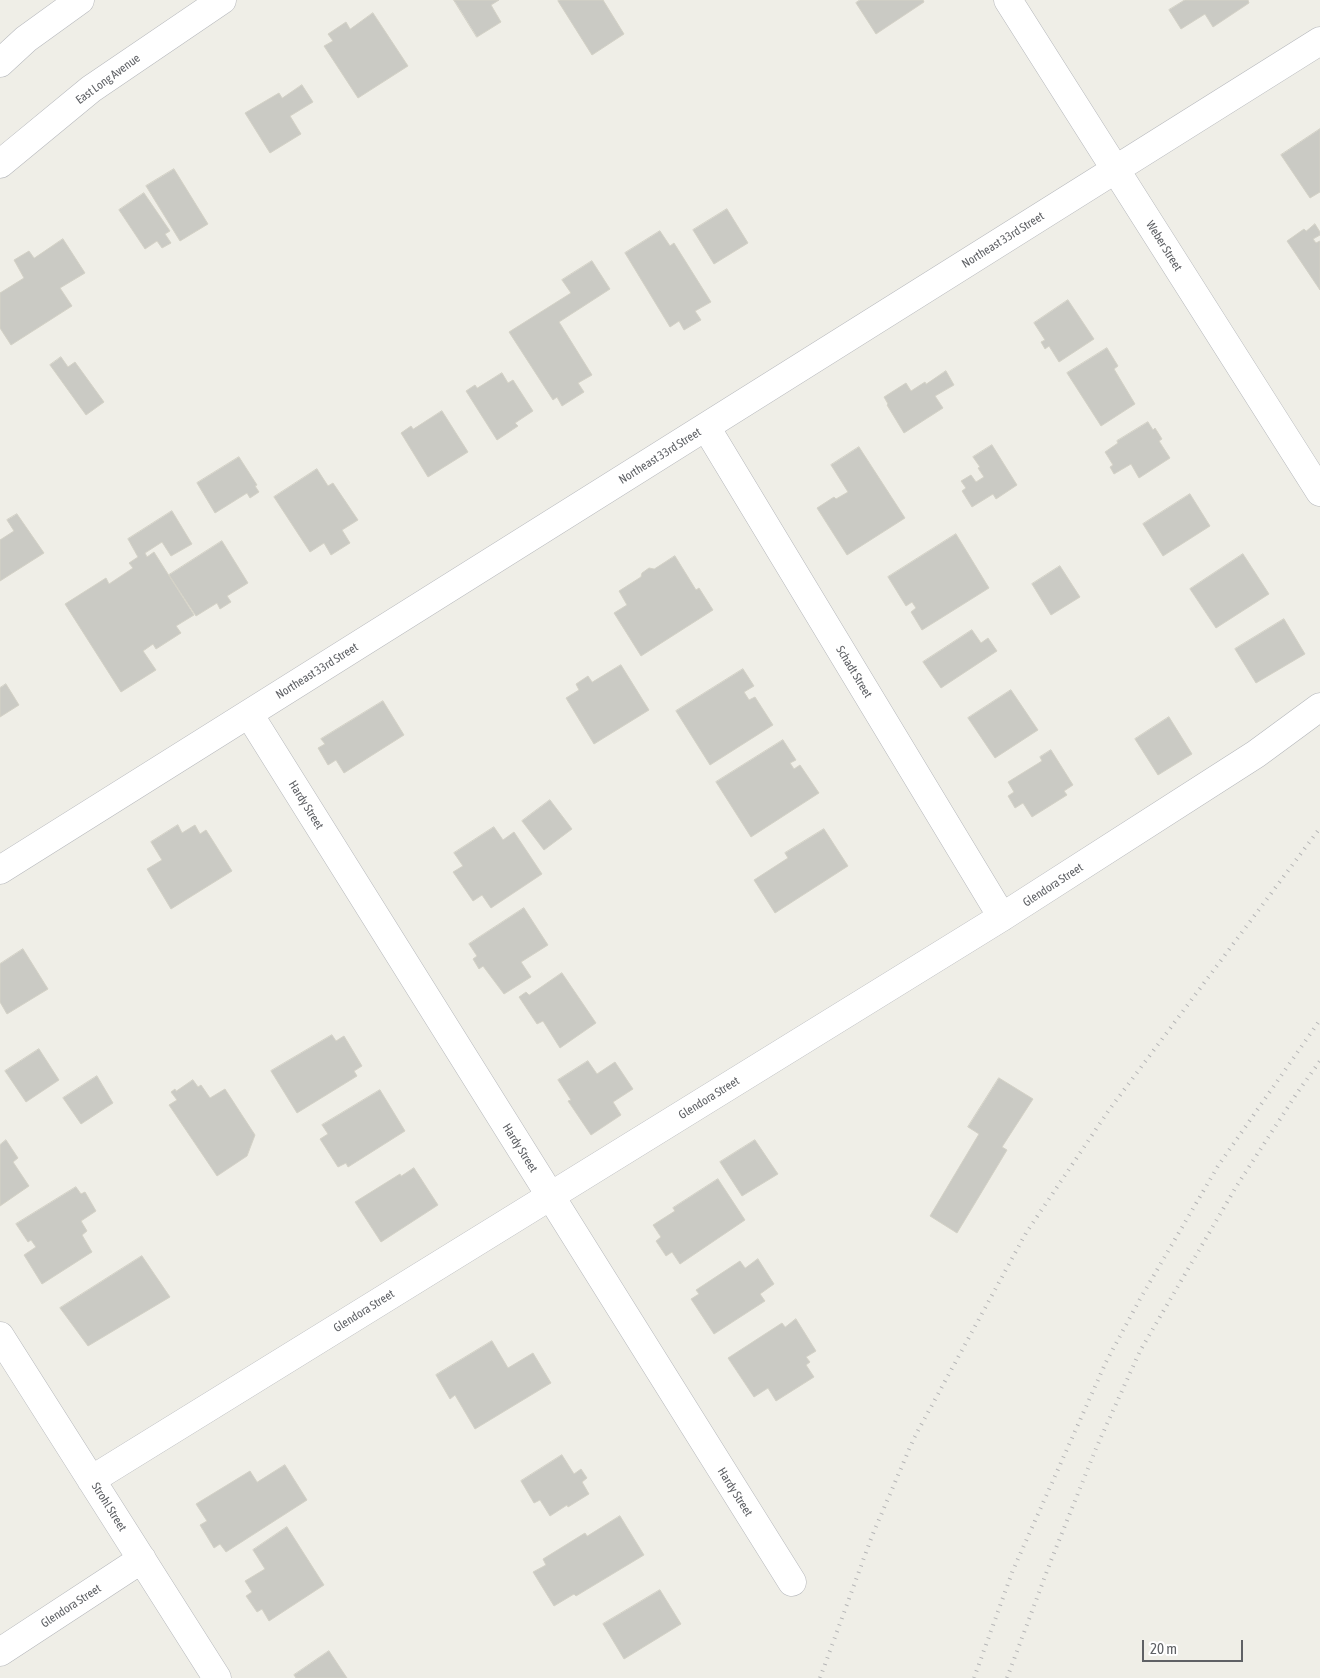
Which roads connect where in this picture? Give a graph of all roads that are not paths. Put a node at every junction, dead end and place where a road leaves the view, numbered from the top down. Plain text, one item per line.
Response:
1 (80, 0) edge
2 (222, 0) edge
3 (1008, 0) edge
4 (1320, 41) edge
5 (0, 63) edge
6 (0, 164) edge
7 (1115, 170) junction
8 (706, 427) junction
9 (1320, 492) edge
10 (1320, 707) edge
11 (249, 714) junction
12 (0, 870) edge
13 (1002, 917) junction
14 (550, 1196) junction
15 (0, 1336) edge
16 (91, 1480) junction
17 (142, 1559) junction
18 (792, 1582) dead end
19 (0, 1652) edge
20 (217, 1678) edge

1 - 5 street
2 - 6 street, East Long Avenue
3 - 7 street, Weber Street
4 - 7 street, Northeast 33rd Street
7 - 8 street, Northeast 33rd Street
7 - 9 street, Weber Street
8 - 11 street, Northeast 33rd Street
8 - 13 street, Schadt Street
10 - 13 street, Glendora Street
11 - 12 street, Northeast 33rd Street
11 - 14 street, Hardy Street
13 - 14 street, Glendora Street
14 - 16 street, Glendora Street
14 - 18 street, Hardy Street
15 - 16 street, Strohl Street
16 - 17 street, Strohl Street
17 - 19 street, Glendora Street
17 - 20 street, Strohl Street

